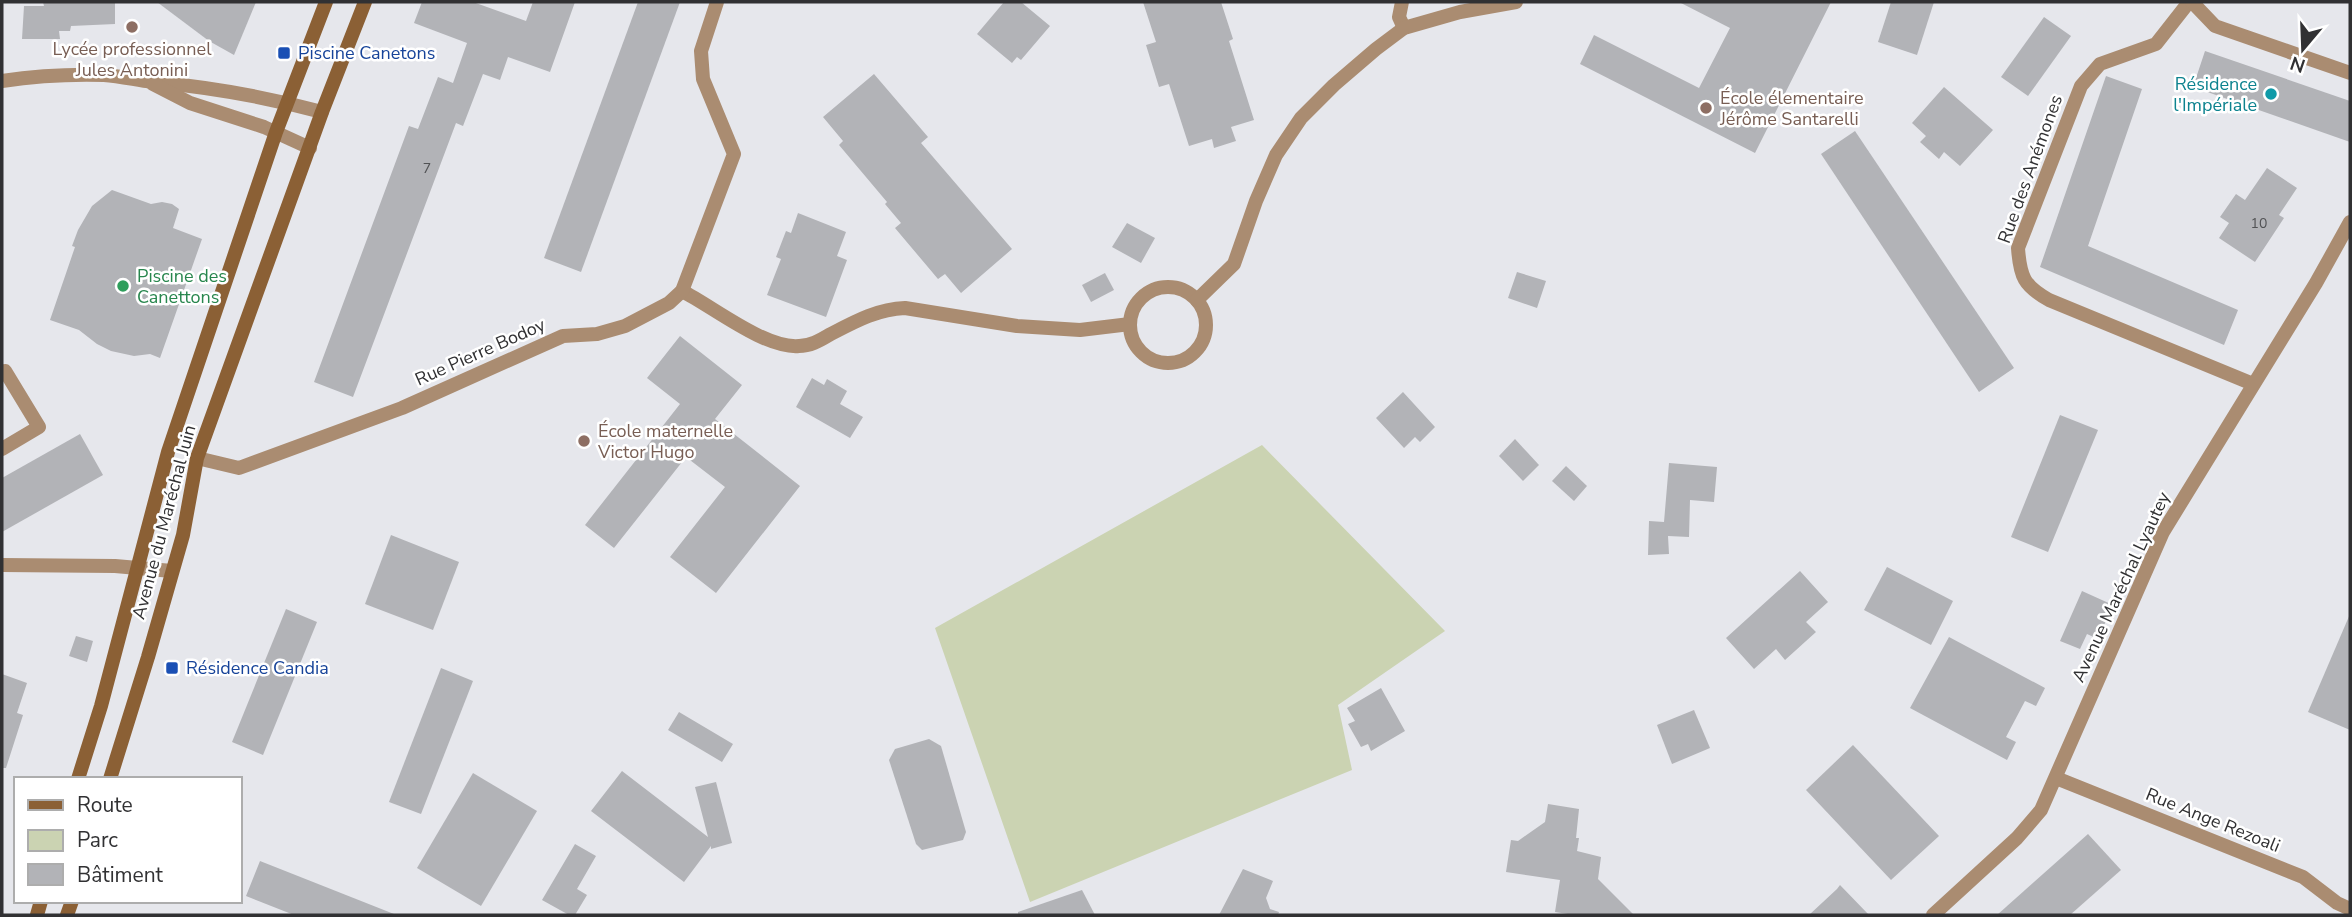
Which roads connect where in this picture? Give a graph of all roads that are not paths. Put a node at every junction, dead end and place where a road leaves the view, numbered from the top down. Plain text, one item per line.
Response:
1 (326, 2) edge
2 (365, 2) edge
3 (717, 2) edge
4 (1402, 2) edge
5 (1516, 2) edge
6 (2191, 2) edge
7 (1404, 28) junction
8 (2350, 73) edge
9 (2, 81) edge
10 (148, 82) junction
11 (288, 103) junction
12 (322, 112) junction
13 (276, 132) junction
14 (310, 148) junction
15 (2350, 222) edge
16 (682, 290) junction
17 (1196, 300) junction
18 (1130, 324) junction
19 (2, 372) edge
20 (2253, 384) junction
21 (2, 449) edge
22 (197, 458) junction
23 (2, 565) edge
24 (139, 568) junction
25 (172, 570) junction
26 (79, 777) edge
27 (111, 777) edge
28 (2056, 778) junction
29 (2350, 909) edge
30 (1933, 915) edge

1 - 11 main road, Avenue du Maréchal Juin
2 - 12 main road, Avenue du Maréchal Juin
3 - 16 street
4 - 7 street
5 - 7 street
6 - 8 street
6 - 20 street, Rue des Anémones
7 - 17 street
9 - 10 street
10 - 11 street
10 - 13 street
11 - 12 street
11 - 13 main road, Avenue du Maréchal Juin
12 - 14 main road, Avenue du Maréchal Juin
13 - 14 street
13 - 24 main road, Avenue du Maréchal Juin
14 - 22 main road, Avenue du Maréchal Juin
15 - 20 street, Avenue Maréchal Lyautey
16 - 18 street
16 - 22 street, Rue Pierre Bodoy
17 - 18 street
17 - 18 street
19 - 21 street
20 - 28 street, Avenue Maréchal Lyautey
22 - 25 main road, Avenue du Maréchal Juin
23 - 24 street
24 - 25 street
24 - 26 main road, Avenue du Maréchal Juin
25 - 27 main road, Avenue du Maréchal Juin
28 - 29 street, Rue Ange Rezoali
28 - 30 street, Avenue Maréchal Lyautey

